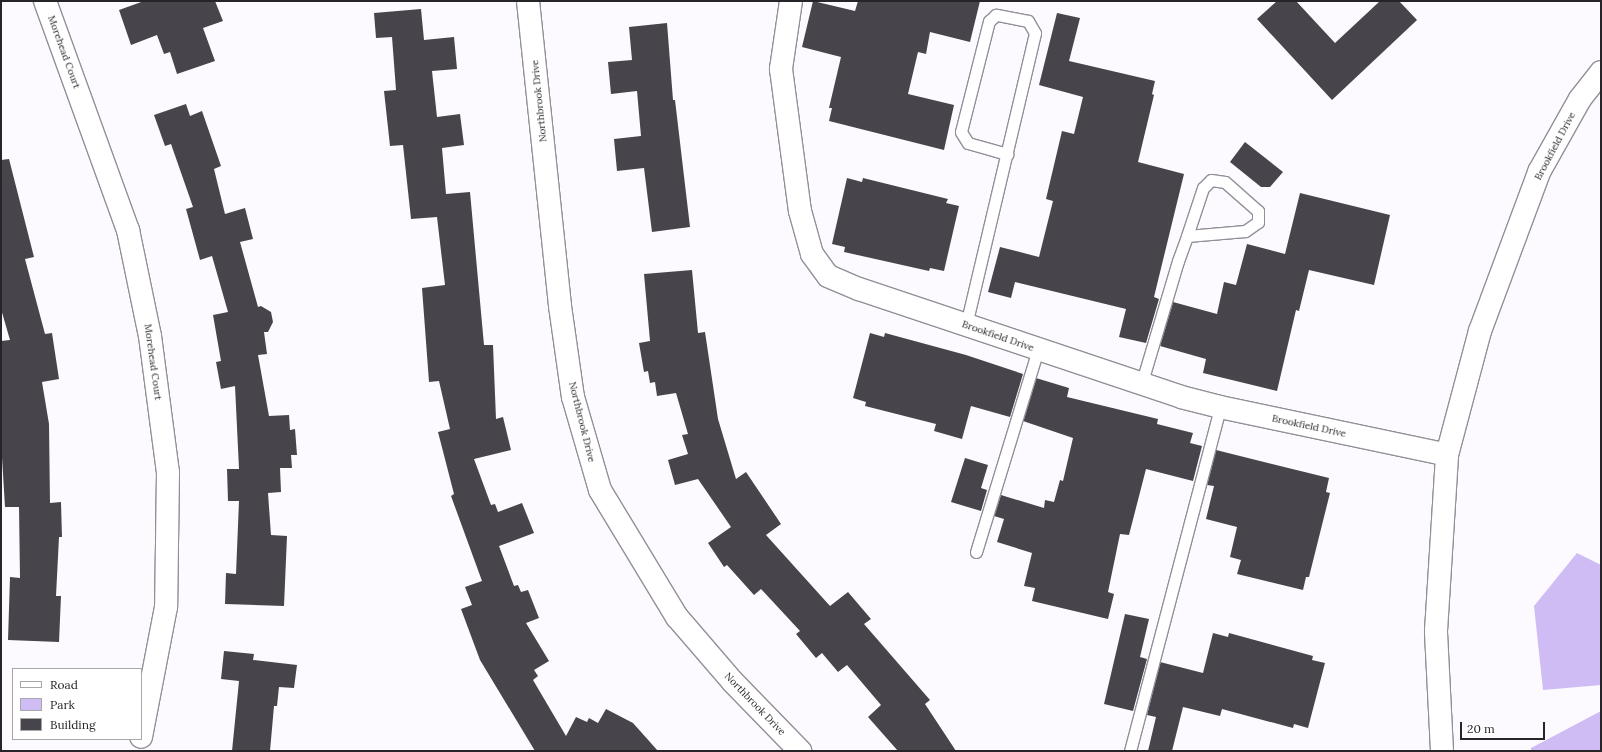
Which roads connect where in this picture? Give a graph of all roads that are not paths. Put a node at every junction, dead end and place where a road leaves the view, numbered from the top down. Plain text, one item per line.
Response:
1 (45, 1) edge
2 (528, 1) edge
3 (791, 1) edge
4 (1601, 72) edge
5 (1007, 154) junction
6 (1187, 236) junction
7 (966, 325) junction
8 (1038, 349) junction
9 (1141, 385) junction
10 (1220, 407) junction
11 (1447, 455) junction
12 (976, 552) dead end
13 (142, 733) edge
14 (141, 740) edge
15 (138, 751) edge
16 (800, 751) edge
17 (1130, 751) edge
18 (1442, 751) edge

1 - 13 street, Morehead Court
2 - 16 street, Northbrook Drive
3 - 7 street, Brookfield Drive
4 - 11 street, Brookfield Drive
5 - 5 lane
5 - 7 lane
6 - 6 lane
6 - 9 lane
7 - 8 street, Brookfield Drive
8 - 9 street, Brookfield Drive
8 - 12 lane
9 - 10 street, Brookfield Drive
10 - 11 street, Brookfield Drive
10 - 17 lane
11 - 18 street, Brookfield Drive
14 - 15 street, Morehead Court

